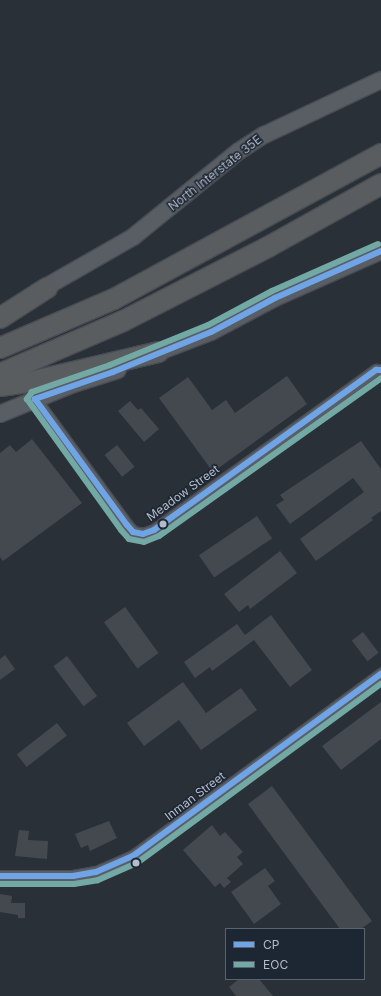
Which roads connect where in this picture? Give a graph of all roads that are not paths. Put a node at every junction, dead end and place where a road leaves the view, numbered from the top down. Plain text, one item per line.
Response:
1 (381, 80) edge
2 (381, 154) edge
3 (381, 184) edge
4 (381, 251) edge
5 (53, 285) junction
6 (0, 308) edge
7 (0, 318) edge
8 (0, 348) edge
9 (159, 352) junction
10 (381, 370) edge
11 (0, 374) edge
12 (0, 386) edge
13 (35, 399) junction
14 (0, 414) edge
15 (381, 674) edge
16 (0, 876) edge

1 - 5 main road, North Interstate 35E
2 - 8 highway
3 - 11 highway
4 - 9 main road
5 - 6 main road, North Interstate 35E
5 - 7 highway
9 - 12 highway
9 - 13 main road
10 - 13 street, Meadow Street
13 - 14 main road
15 - 16 street, Inman Street

